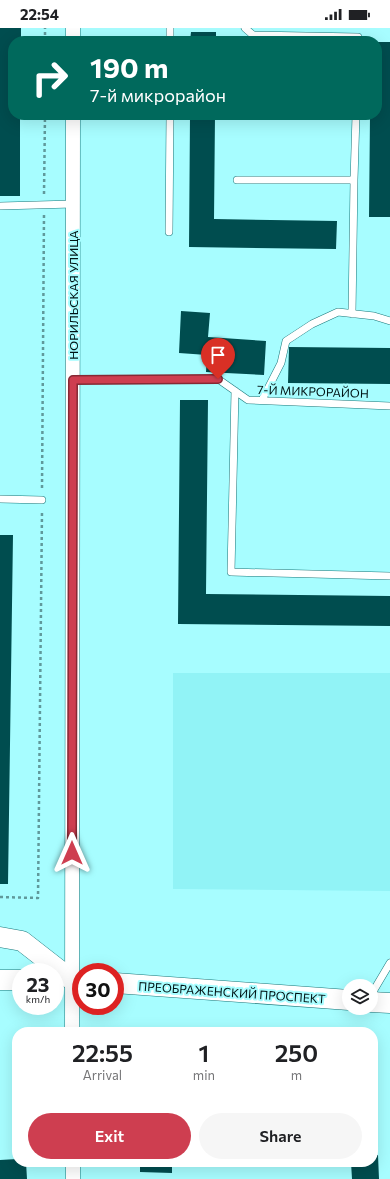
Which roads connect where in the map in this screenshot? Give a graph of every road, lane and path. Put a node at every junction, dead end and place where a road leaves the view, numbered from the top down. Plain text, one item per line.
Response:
1 (245, 28) edge
2 (305, 36) edge
3 (45, 120) edge
4 (73, 120) edge
5 (170, 120) edge
6 (356, 120) edge
7 (237, 180) dead end
8 (354, 180) junction
9 (73, 204) junction
10 (44, 205) junction
11 (0, 206) edge
12 (169, 232) dead end
13 (352, 314) junction
14 (390, 321) edge
15 (73, 380) junction
16 (235, 391) junction
17 (262, 400) junction
18 (390, 406) edge
19 (0, 499) edge
20 (42, 500) junction
21 (390, 576) edge
22 (0, 897) edge
23 (0, 936) edge
24 (390, 963) edge
25 (0, 980) edge
26 (12, 980) edge
27 (69, 980) edge
28 (378, 983) edge
29 (124, 984) edge
30 (342, 999) edge
31 (378, 1002) edge
32 (390, 1003) edge
33 (72, 1027) edge
34 (73, 1167) edge
35 (73, 1179) edge

1 - 2 lane
3 - 10 path
4 - 9 street, НОРИЛЬСКАЯ УЛИЦА
5 - 12 lane
6 - 8 lane
7 - 8 lane
8 - 13 lane
9 - 10 lane
9 - 15 street, НОРИЛЬСКАЯ УЛИЦА
10 - 11 lane
10 - 20 path
13 - 14 lane
13 - 17 lane
15 - 16 lane, 7-Й МИКРОРАЙОН
15 - 27 street, НОРИЛЬСКАЯ УЛИЦА
16 - 17 lane, 7-Й МИКРОРАЙОН
16 - 21 lane
17 - 18 lane, 7-Й МИКРОРАЙОН
19 - 20 lane
20 - 22 path
23 - 27 street
24 - 28 lane
25 - 26 street
27 - 33 street, НОРИЛЬСКАЯ УЛИЦА
29 - 30 street, ПРЕОБРАЖЕНСКИЙ ПРОСПЕКТ
31 - 32 street
34 - 35 street

